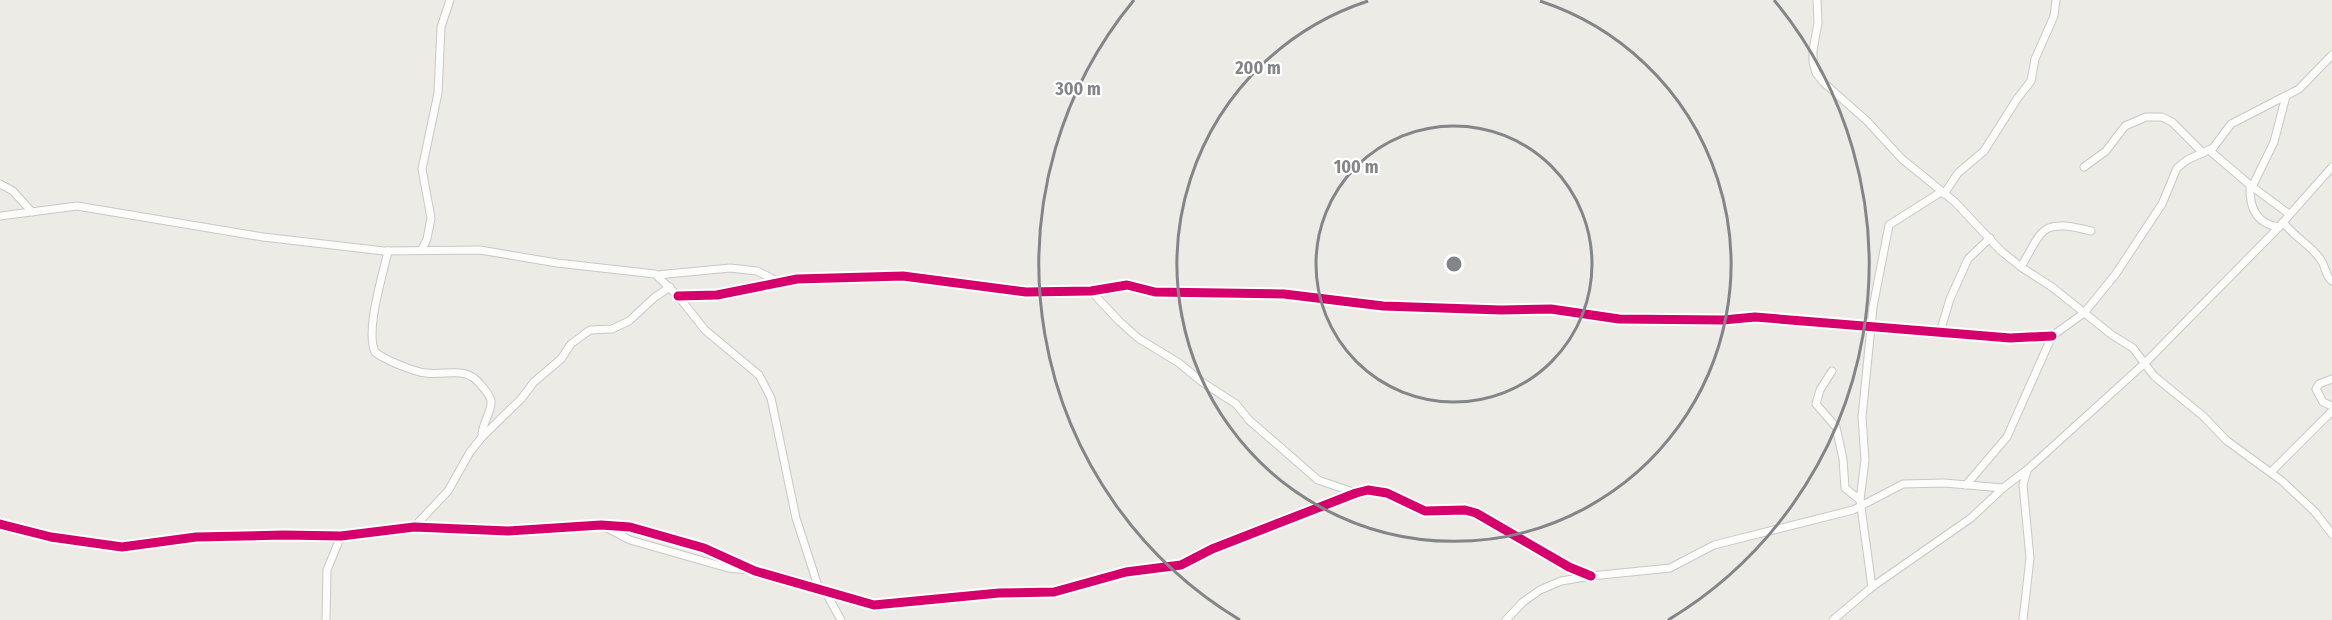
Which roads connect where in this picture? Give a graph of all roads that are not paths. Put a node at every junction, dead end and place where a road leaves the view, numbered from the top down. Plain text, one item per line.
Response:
1 (450, 0) edge
2 (1817, 0) edge
3 (2056, 0) edge
4 (2332, 55) edge
5 (2286, 96) junction
6 (2206, 152) junction
7 (2084, 167) dead end
8 (2332, 167) edge
9 (0, 184) edge
10 (2251, 186) junction
11 (1942, 193) junction
12 (32, 212) junction
13 (2289, 214) junction
14 (0, 216) edge
15 (2281, 225) junction
16 (2091, 231) dead end
17 (1990, 238) junction
18 (422, 249) junction
19 (388, 251) junction
20 (2021, 267) junction
21 (657, 275) junction
22 (778, 282) junction
23 (2332, 282) edge
24 (670, 287) junction
25 (1091, 291) junction
26 (678, 296) junction
27 (2084, 313) junction
28 (1872, 326) junction
29 (1940, 332) junction
30 (2052, 336) junction
31 (2146, 362) junction
32 (1832, 371) dead end
33 (2332, 379) edge
34 (2332, 406) edge
35 (2332, 411) edge
36 (482, 437) junction
37 (2028, 469) junction
38 (2271, 472) junction
39 (1966, 485) junction
40 (2003, 488) junction
41 (1356, 493) junction
42 (1860, 503) junction
43 (0, 524) edge
44 (601, 525) junction
45 (414, 527) junction
46 (2332, 534) edge
47 (341, 536) junction
48 (755, 571) junction
49 (1591, 576) junction
50 (1872, 587) junction
51 (822, 590) junction
52 (326, 620) edge
53 (841, 620) edge
54 (1506, 620) edge
55 (1833, 620) edge
56 (2023, 620) edge

1 - 18 street
2 - 11 street
3 - 11 street
4 - 5 street
5 - 6 street
5 - 10 street
6 - 7 street
6 - 10 street
6 - 27 street
8 - 13 street
9 - 12 street
10 - 13 street
10 - 15 street
11 - 17 street
11 - 28 street
12 - 14 street
12 - 19 street
13 - 15 street
15 - 23 street
15 - 31 street
16 - 20 street
17 - 20 street
17 - 29 street
18 - 19 street
18 - 21 street
19 - 36 street
20 - 27 street
21 - 22 street
21 - 24 street
22 - 25 street
22 - 26 street
24 - 26 street
24 - 36 street
25 - 28 street
25 - 41 street
26 - 51 street
27 - 30 street
27 - 31 street
28 - 29 street
28 - 42 street
29 - 30 street
30 - 39 street
31 - 37 street
31 - 38 street
32 - 42 street
33 - 34 street
35 - 38 street
36 - 45 street
37 - 40 street
37 - 56 street
38 - 46 street
39 - 40 street
39 - 42 street
40 - 50 street
41 - 49 street
41 - 51 street
42 - 49 street
42 - 50 street
43 - 47 street
44 - 45 street
44 - 48 street
44 - 48 street
45 - 47 street
47 - 52 street
48 - 51 street
49 - 54 street
50 - 55 street
51 - 53 street

